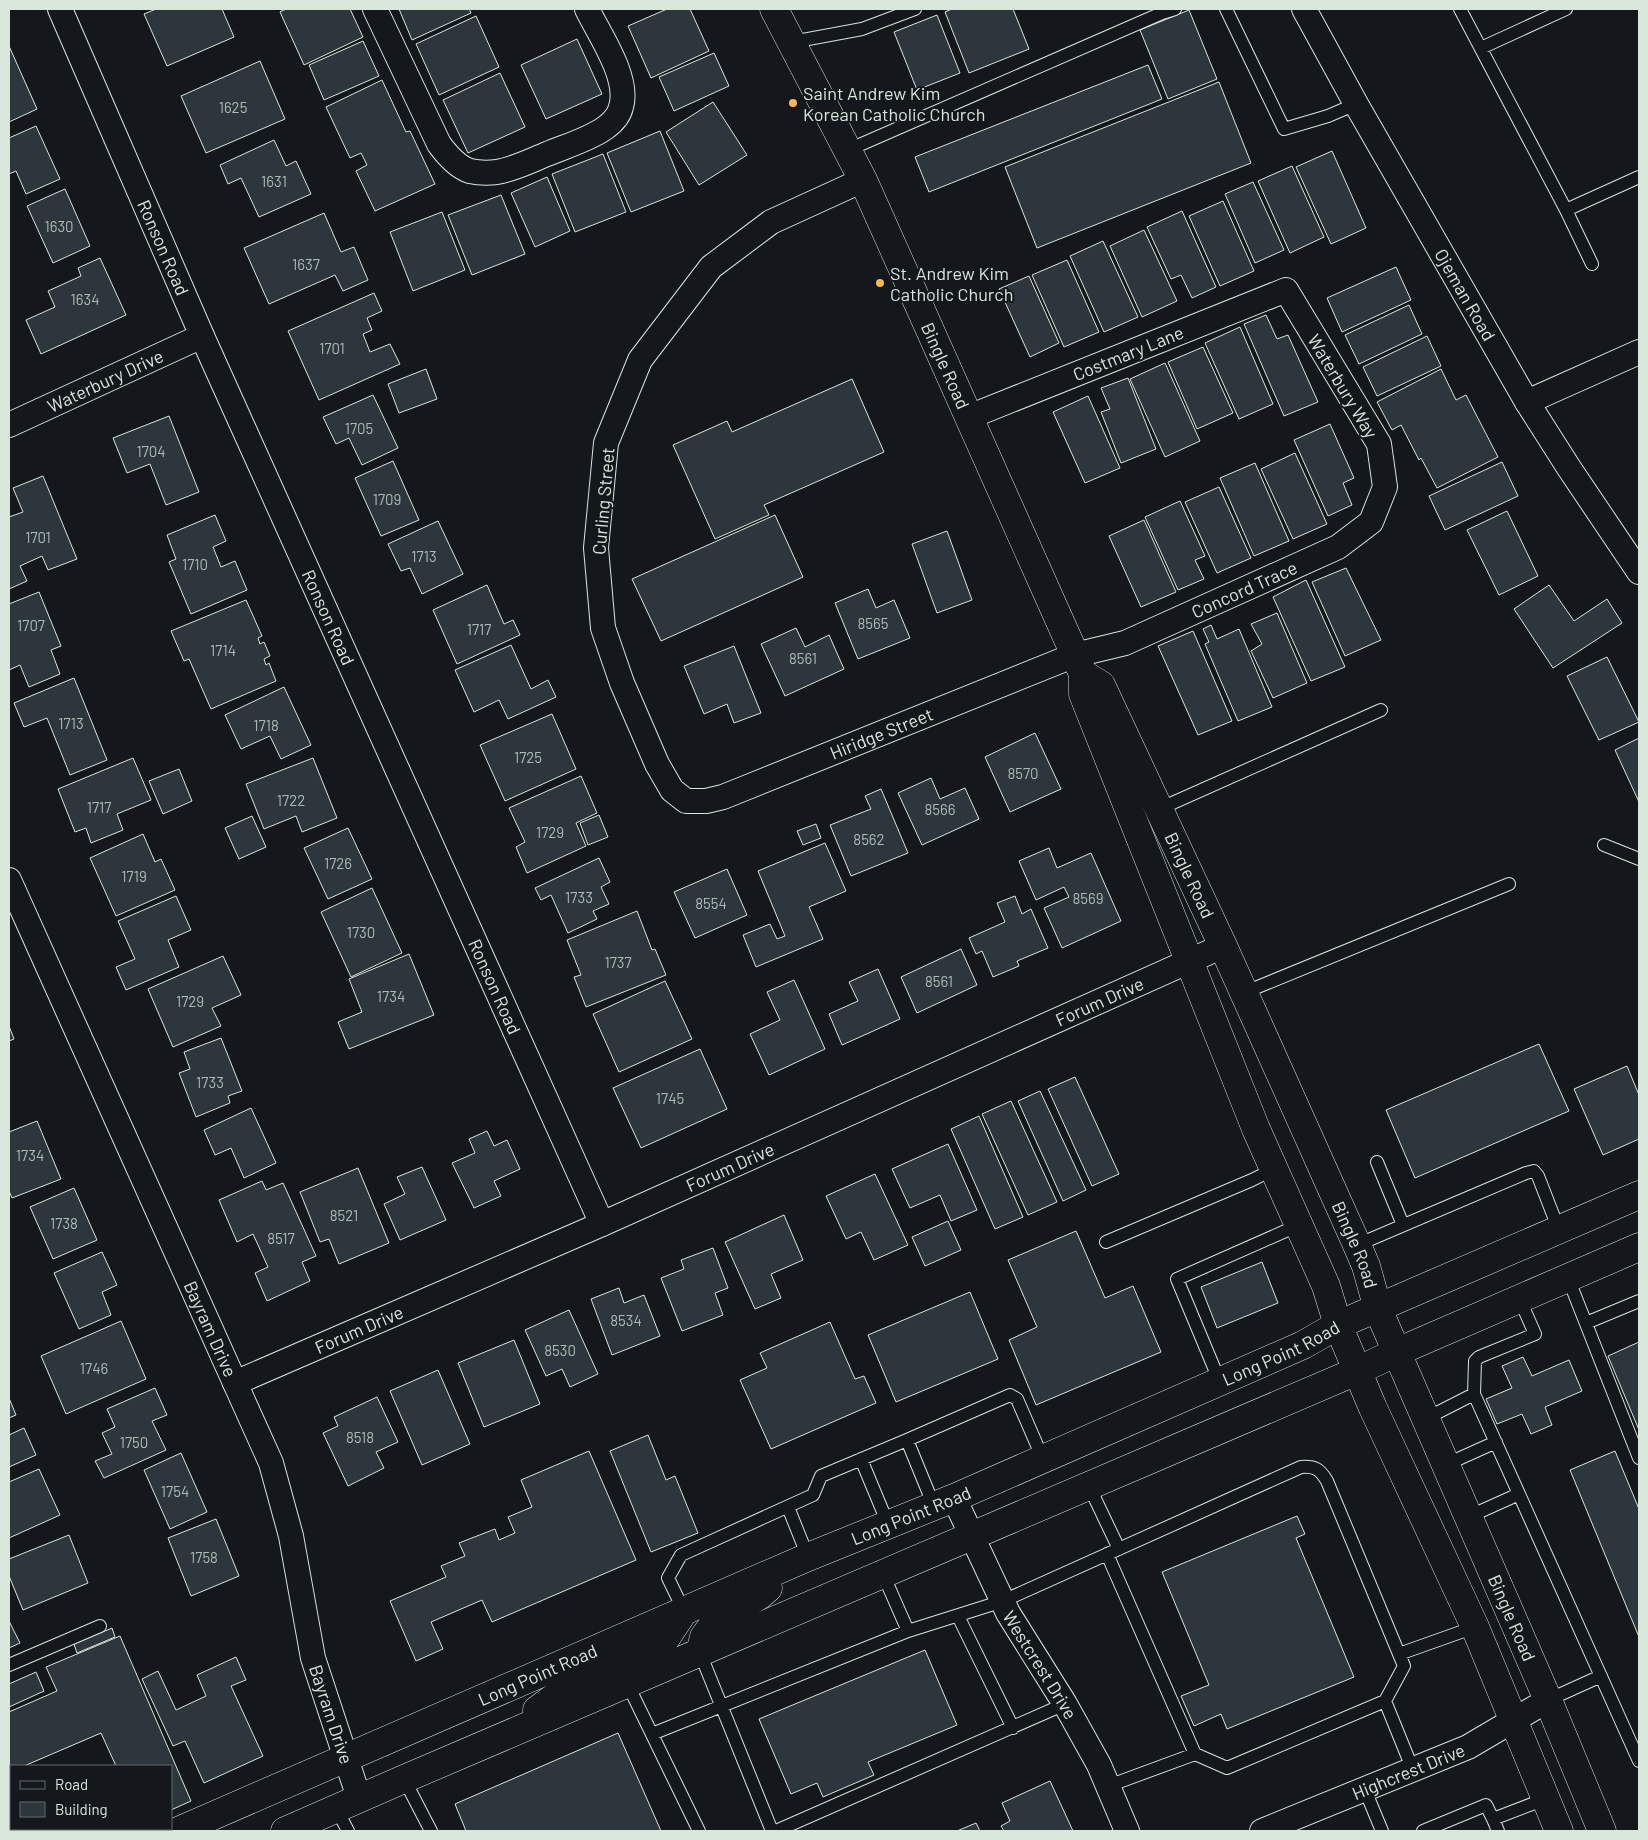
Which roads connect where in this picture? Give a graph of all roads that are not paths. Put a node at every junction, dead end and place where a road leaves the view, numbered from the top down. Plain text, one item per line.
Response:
1 (60, 9) edge
2 (374, 9) edge
3 (587, 9) edge
4 (774, 9) edge
5 (915, 9) edge
6 (1175, 9) edge
7 (1226, 9) edge
8 (1304, 9) edge
9 (1460, 9) edge
10 (1566, 9) edge
11 (792, 42) junction
12 (1481, 48) junction
13 (1356, 104) junction
14 (848, 150) junction
15 (1639, 177) edge
16 (863, 180) junction
17 (1566, 210) junction
18 (1592, 264) dead end
19 (1286, 290) joint
20 (202, 336) junction
21 (1639, 352) edge
22 (1527, 402) junction
23 (969, 417) junction
24 (9, 426) edge
25 (1385, 487) joint
26 (1639, 572) edge
27 (1079, 664) junction
28 (1381, 710) dead end
29 (686, 802) joint
30 (1159, 809) junction
31 (1604, 845) dead end
32 (1639, 859) edge
33 (9, 880) edge
34 (1509, 884) dead end
35 (1223, 946) junction
36 (1190, 960) junction
37 (1244, 993) junction
38 (1377, 1162) dead end
39 (1274, 1169) junction
40 (1639, 1195) edge
41 (602, 1224) junction
42 (1299, 1225) junction
43 (1403, 1225) junction
44 (1559, 1230) junction
45 (1106, 1242) dead end
46 (1357, 1245) junction
47 (1639, 1247) edge
48 (1568, 1278) junction
49 (1520, 1300) junction
50 (1639, 1302) edge
51 (1378, 1309) junction
52 (1586, 1323) junction
53 (1338, 1325) junction
54 (1397, 1352) junction
55 (1357, 1370) junction
56 (235, 1382) junction
57 (1220, 1382) junction
58 (1474, 1394) junction
59 (1425, 1419) junction
60 (907, 1440) junction
61 (1496, 1442) junction
62 (1639, 1458) edge
63 (1043, 1459) junction
64 (861, 1460) junction
65 (1445, 1465) junction
66 (1090, 1486) junction
67 (1519, 1494) junction
68 (944, 1502) junction
69 (788, 1506) junction
70 (1468, 1517) junction
71 (888, 1524) junction
72 (972, 1536) junction
73 (1113, 1551) junction
74 (803, 1559) junction
75 (883, 1574) junction
76 (1002, 1601) junction
77 (684, 1611) junction
78 (958, 1616) junction
79 (100, 1626) dead end
80 (1475, 1628) junction
81 (908, 1631) junction
82 (700, 1652) junction
83 (1399, 1654) junction
84 (9, 1665) edge
85 (1601, 1676) junction
86 (627, 1683) junction
87 (1548, 1700) junction
88 (1385, 1701) junction
89 (1064, 1704) junction
90 (721, 1706) junction
91 (1513, 1721) junction
92 (1013, 1728) junction
93 (652, 1734) junction
94 (495, 1740) junction
95 (1195, 1754) junction
96 (346, 1758) junction
97 (1639, 1761) edge
98 (1413, 1770) junction
99 (404, 1779) junction
100 (1108, 1786) junction
101 (1365, 1790) junction
102 (1545, 1799) junction
103 (348, 1813) edge
104 (1496, 1825) edge
105 (178, 1831) edge
106 (285, 1831) edge
107 (431, 1831) edge
108 (699, 1831) edge
109 (772, 1831) edge
110 (776, 1831) edge
111 (1127, 1831) edge
112 (1262, 1831) edge
113 (1382, 1831) edge
114 (1423, 1831) edge
115 (1559, 1831) edge
116 (1602, 1831) edge

1 - 20 street, Ronson Road
2 - 3 street
4 - 11 main road, Bingle Road
5 - 11 lane
6 - 14 lane
7 - 13 lane
8 - 13 street, Ojeman Road
9 - 12 lane
10 - 12 lane
11 - 14 main road, Bingle Road
12 - 17 lane
13 - 22 street, Ojeman Road
14 - 16 main road, Bingle Road
15 - 17 lane
16 - 23 main road, Bingle Road
16 - 29 street, Curling Street
17 - 18 lane
19 - 23 street, Costmary Lane
19 - 25 street, Waterbury Way
20 - 24 street, Waterbury Drive
20 - 41 street, Ronson Road
21 - 22 street
22 - 26 street, Ojeman Road
23 - 27 main road, Bingle Road
25 - 27 street, Concord Trace
27 - 29 street, Hiridge Street
27 - 30 main road, Bingle Road
27 - 36 main road, Bingle Road
28 - 30 lane
30 - 35 main road, Bingle Road
31 - 32 lane
33 - 56 street, Bayram Drive
34 - 37 lane
35 - 36 street, Forum Drive
35 - 37 main road, Bingle Road
36 - 39 main road, Bingle Road
36 - 41 street, Forum Drive
37 - 46 main road, Bingle Road
38 - 43 lane
39 - 42 main road, Bingle Road
39 - 45 lane
40 - 44 main road, Long Point Road
41 - 56 street, Forum Drive
42 - 53 main road, Bingle Road
42 - 57 lane
43 - 44 lane
43 - 46 lane
44 - 51 main road, Long Point Road
46 - 51 main road, Bingle Road
47 - 48 main road
48 - 49 main road
48 - 52 lane
49 - 54 main road
49 - 58 lane
50 - 52 lane
51 - 53 main road, Long Point Road
51 - 54 main road, Bingle Road
52 - 62 lane
53 - 55 main road, Bingle Road
53 - 57 main road, Long Point Road
54 - 55 main road
54 - 59 main road, Bingle Road
55 - 66 main road
55 - 80 main road, Bingle Road
56 - 96 street, Bayram Drive
57 - 63 main road, Long Point Road
58 - 59 lane
58 - 61 lane
59 - 65 main road, Bingle Road
60 - 63 lane
60 - 64 lane
60 - 68 lane
61 - 65 lane
61 - 67 lane
63 - 68 main road, Long Point Road
64 - 69 lane
64 - 71 lane
65 - 70 main road, Bingle Road
66 - 72 main road
66 - 73 lane
67 - 70 lane
67 - 85 lane
68 - 71 main road, Long Point Road
68 - 72 street, Westcrest Drive
69 - 74 lane
69 - 77 lane
70 - 87 main road, Bingle Road
71 - 74 main road, Long Point Road
72 - 75 main road
72 - 76 street, Westcrest Drive
73 - 76 lane
73 - 83 lane
73 - 95 lane
74 - 77 main road, Long Point Road
74 - 82 main road
75 - 81 lane
75 - 82 main road
76 - 78 lane
76 - 89 street, Westcrest Drive
77 - 94 main road
77 - 96 main road, Long Point Road
78 - 81 lane
78 - 92 lane
79 - 84 lane
80 - 83 lane
80 - 91 main road, Bingle Road
81 - 90 lane
82 - 86 main road
82 - 90 lane
83 - 88 lane
85 - 87 lane
85 - 97 lane
86 - 93 lane
86 - 94 main road
87 - 91 street, Highcrest Drive
87 - 116 main road, Bingle Road
88 - 95 lane
88 - 98 lane
89 - 92 lane
89 - 100 street, Westcrest Drive
90 - 93 lane
90 - 109 lane
91 - 98 street, Highcrest Drive
91 - 102 main road, Bingle Road
92 - 110 lane
93 - 108 lane
94 - 99 main road
95 - 100 lane
96 - 103 street, Bayram Drive
96 - 105 main road, Long Point Road
98 - 101 street, Highcrest Drive
99 - 103 main road
99 - 107 lane
100 - 111 street, Westcrest Drive
101 - 112 street, Highcrest Drive
101 - 113 lane
102 - 104 lane
102 - 115 main road, Bingle Road
103 - 106 main road
104 - 114 lane

